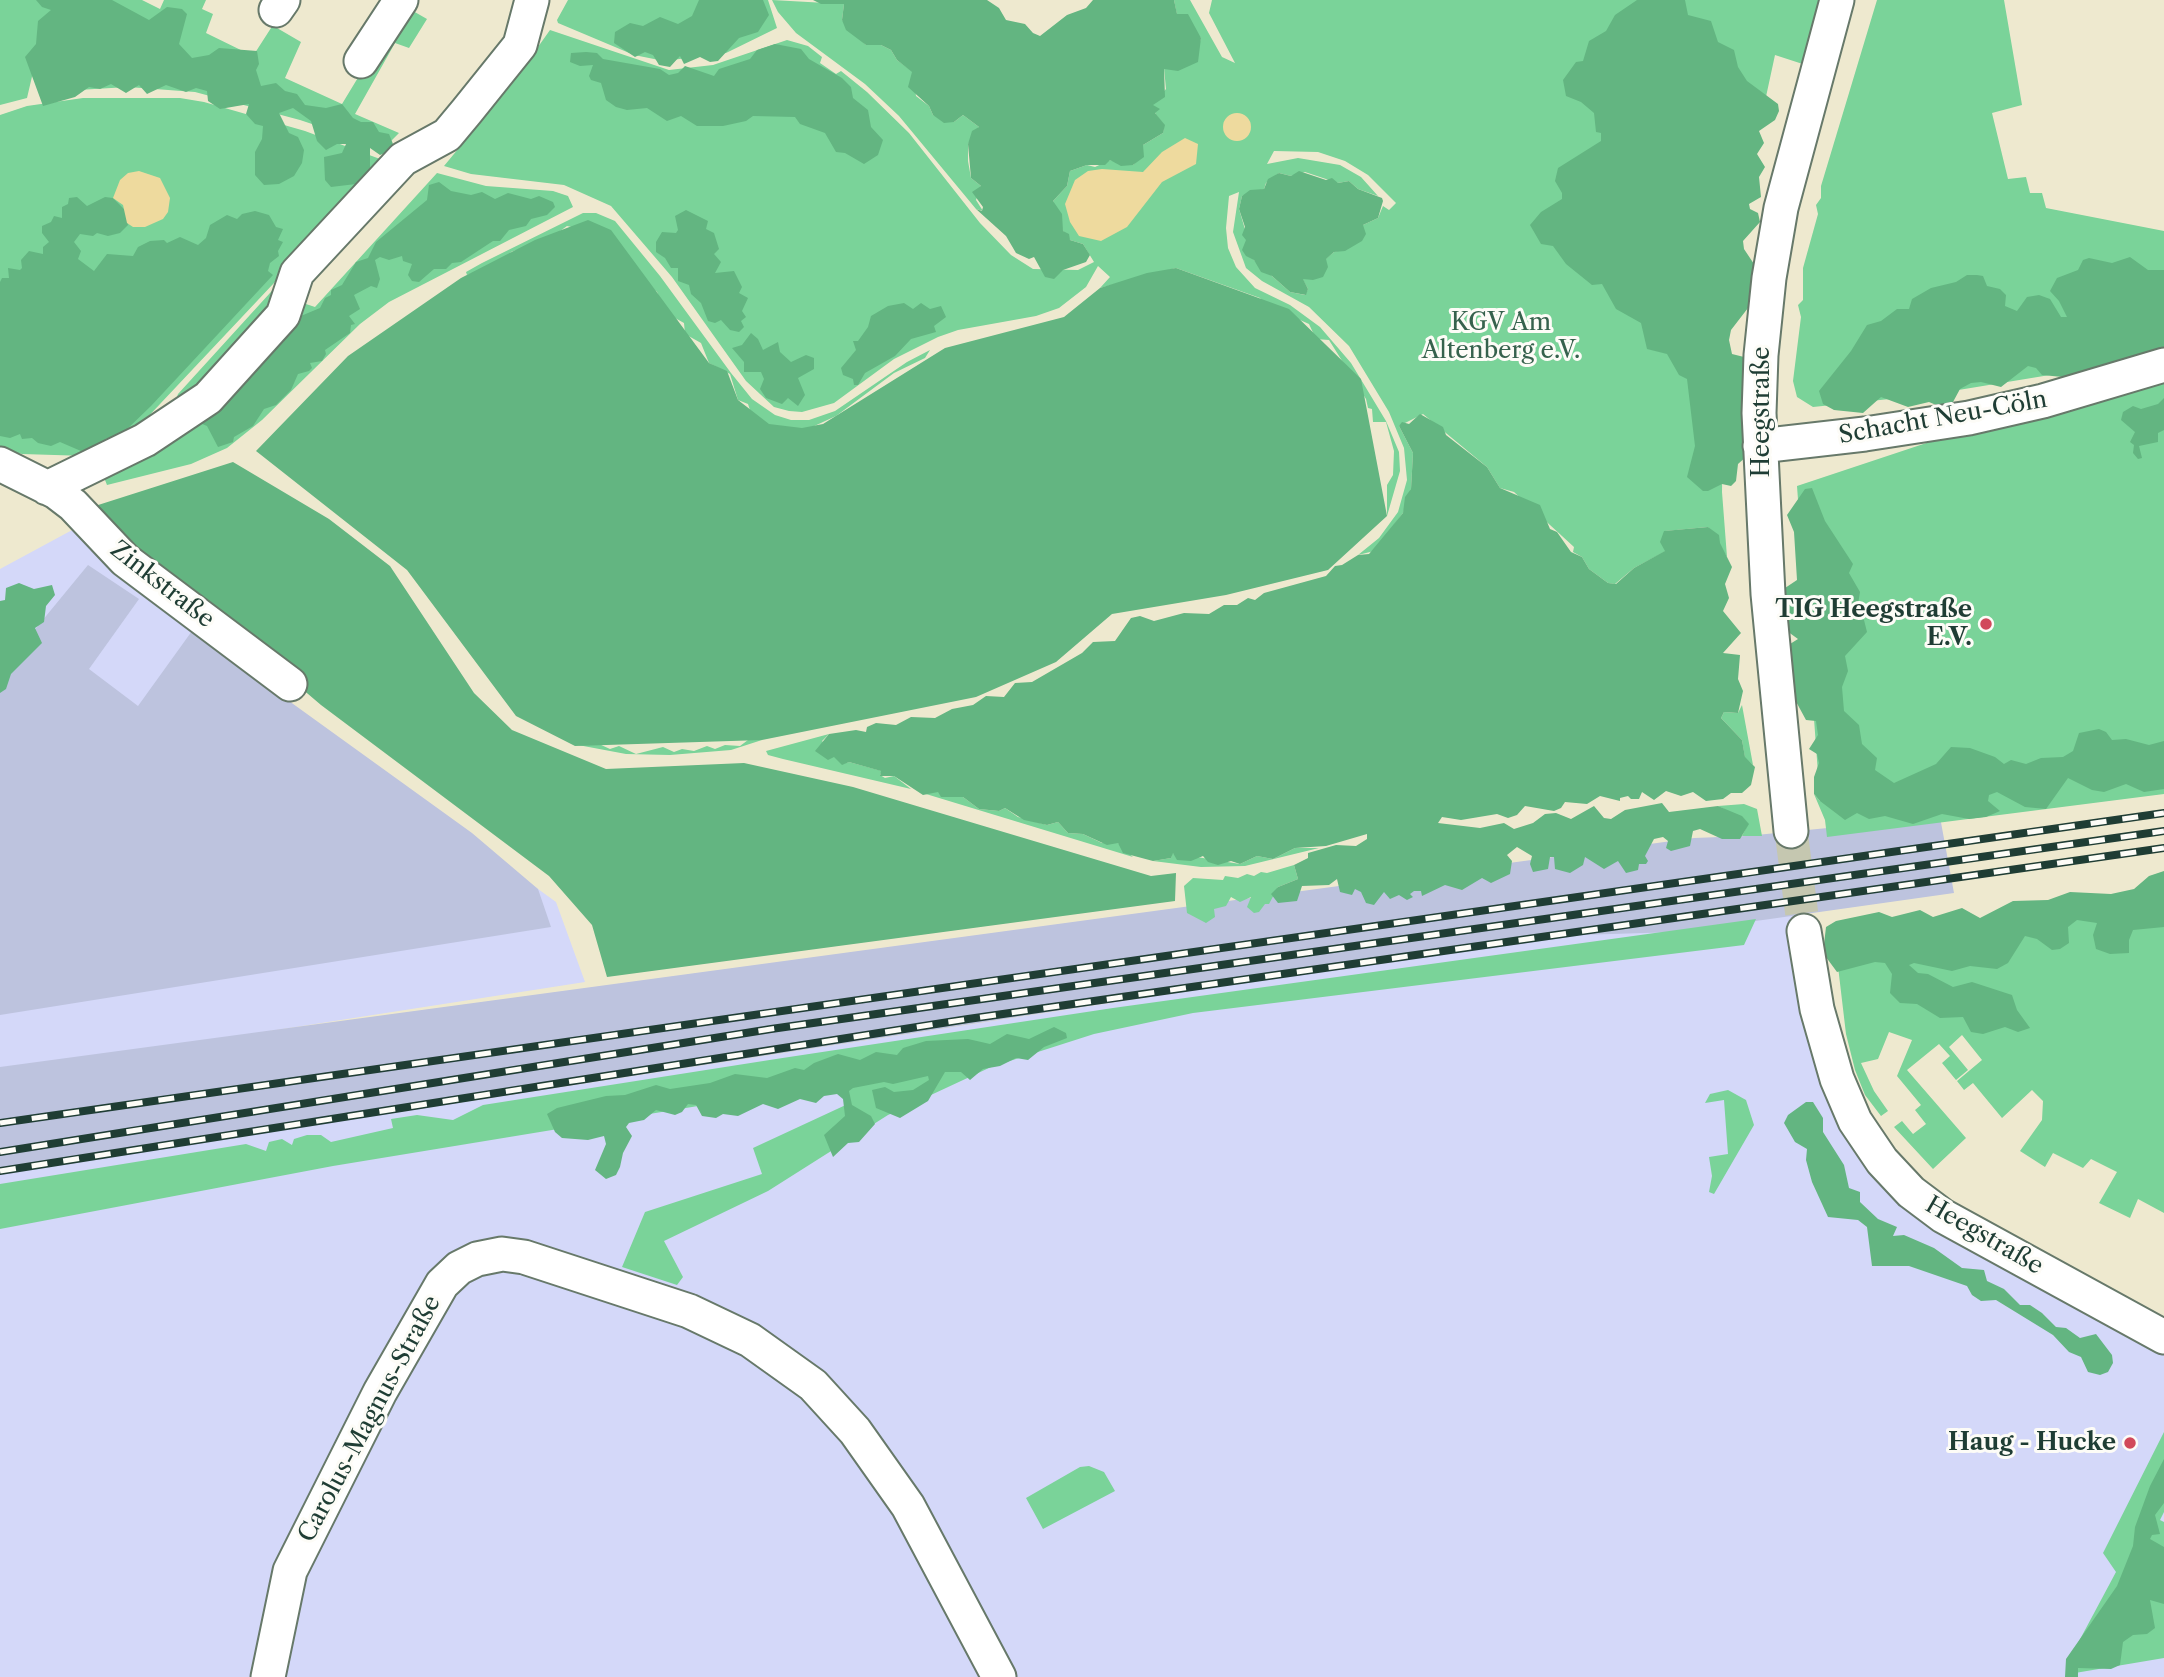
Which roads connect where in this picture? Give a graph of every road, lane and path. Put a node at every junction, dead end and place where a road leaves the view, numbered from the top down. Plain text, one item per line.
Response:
1 (401, 0) edge
2 (1837, 0) edge
3 (520, 4) edge
4 (361, 61) dead end
5 (2164, 365) edge
6 (1760, 446) junction
7 (0, 464) edge
8 (47, 488) junction
9 (290, 684) dead end
10 (1791, 831) tunnel mouth
11 (1804, 931) tunnel mouth
12 (2164, 1337) edge
13 (268, 1677) edge
14 (997, 1677) edge

1 - 4 street
2 - 6 street, Heegstraße
3 - 8 street
5 - 6 street, Schacht Neu-Cöln
6 - 10 street, Heegstraße
7 - 8 street, Zinkstraße
8 - 9 street, Zinkstraße
11 - 12 street, Heegstraße
13 - 14 street, Carolus-Magnus-Straße

